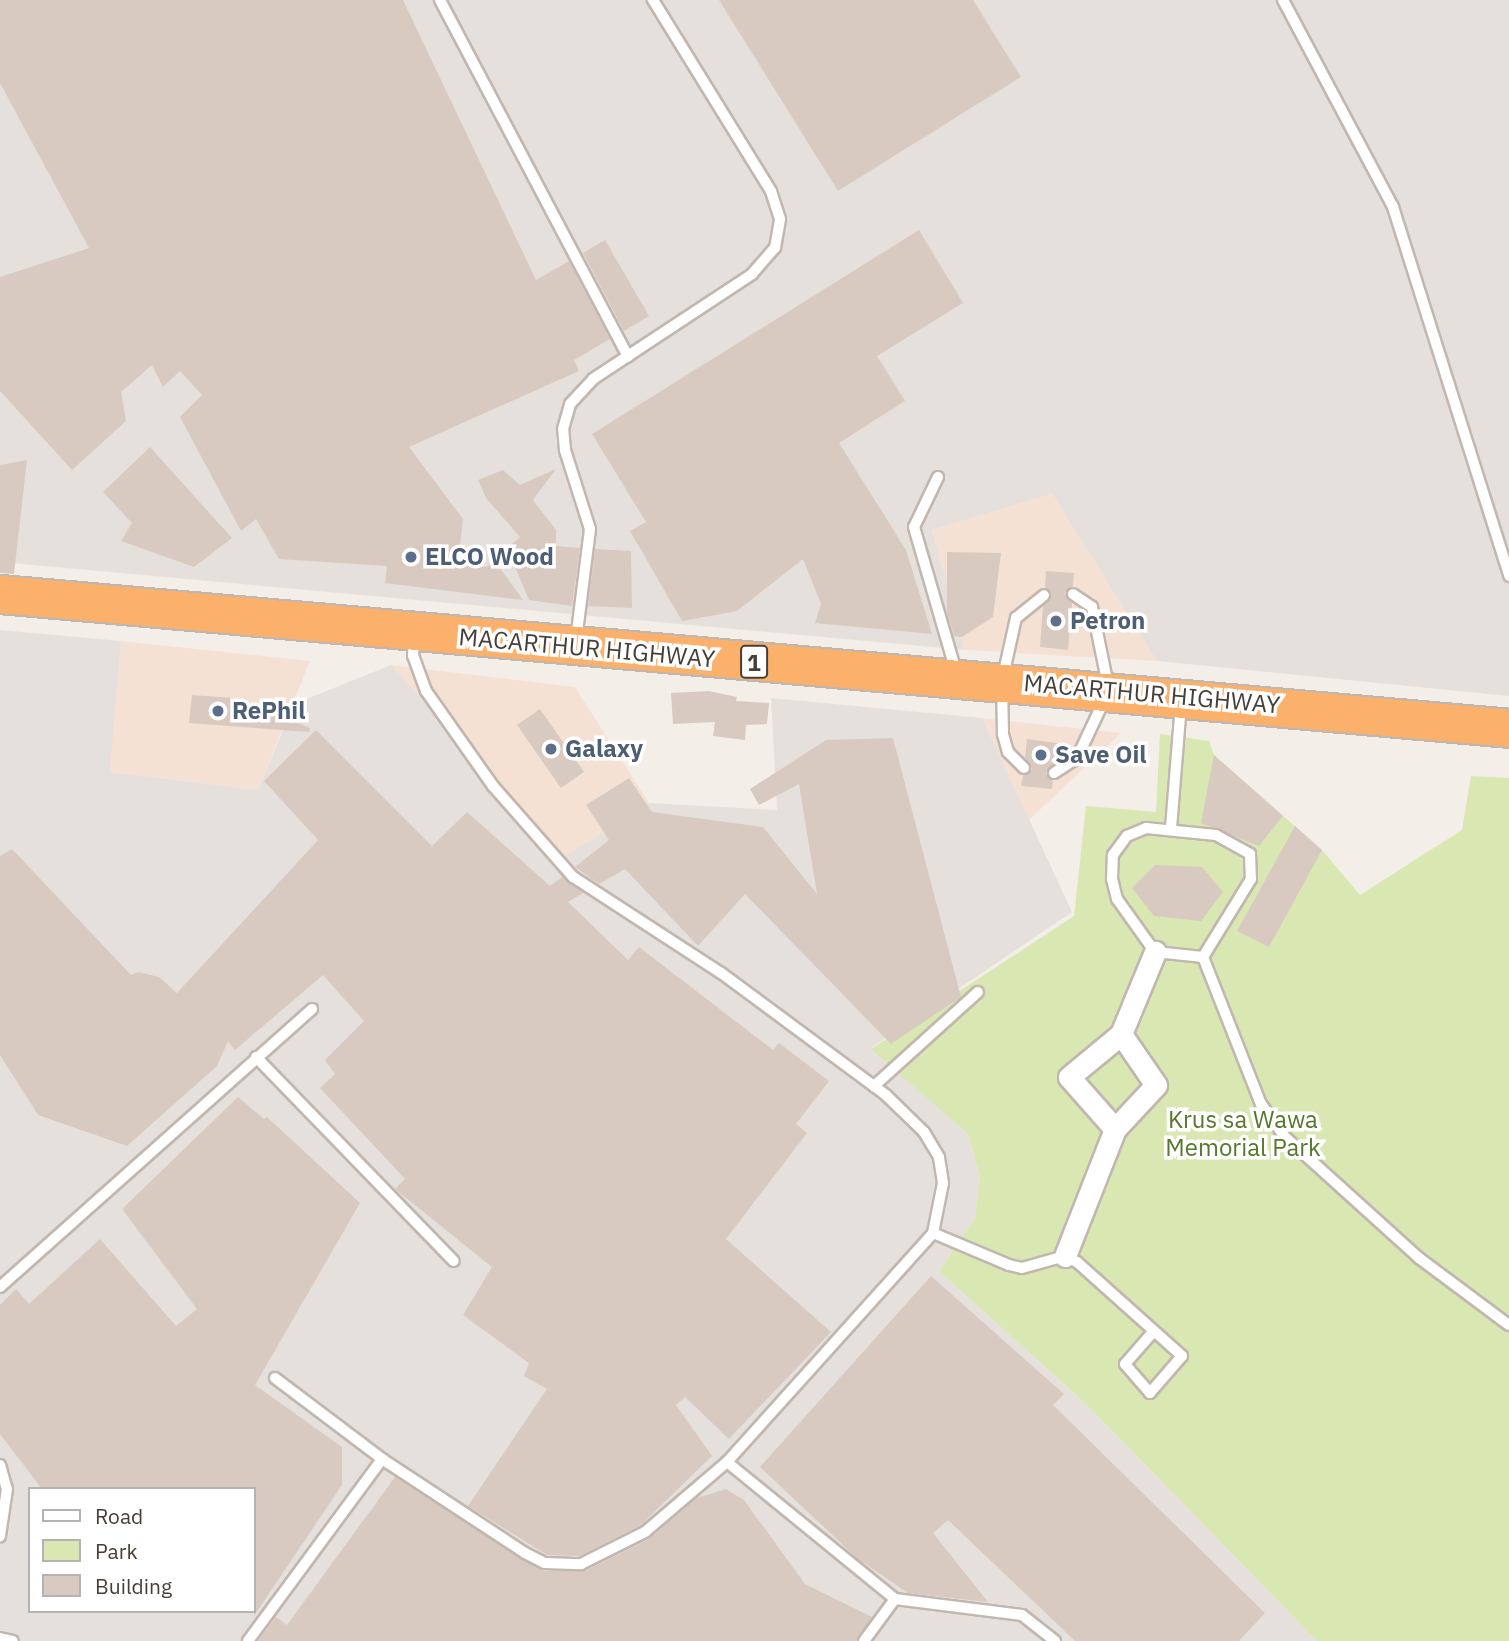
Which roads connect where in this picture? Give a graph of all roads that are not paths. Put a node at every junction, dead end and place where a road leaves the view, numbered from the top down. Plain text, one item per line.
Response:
1 (440, 0) edge
2 (653, 0) edge
3 (1283, 0) edge
4 (628, 356) junction
5 (938, 477) dead end
6 (1509, 576) edge
7 (0, 594) edge
8 (1073, 594) dead end
9 (1044, 596) dead end
10 (414, 633) junction
11 (575, 647) junction
12 (958, 678) junction
13 (1002, 681) junction
14 (1109, 690) junction
15 (1181, 697) junction
16 (1509, 728) edge
17 (1024, 768) dead end
18 (1054, 773) dead end
19 (1171, 828) junction
20 (1155, 953) junction
21 (1203, 957) junction
22 (978, 992) dead end
23 (312, 1009) dead end
24 (1121, 1034) junction
25 (256, 1057) junction
26 (874, 1086) junction
27 (1115, 1129) junction
28 (933, 1233) junction
29 (1065, 1256) junction
30 (454, 1261) dead end
31 (0, 1287) edge
32 (1509, 1325) edge
33 (1153, 1332) junction
34 (275, 1378) dead end
35 (382, 1459) junction
36 (727, 1462) junction
37 (0, 1465) edge
38 (0, 1536) edge
39 (895, 1599) junction
40 (0, 1638) edge
41 (13, 1641) edge
42 (247, 1641) edge
43 (864, 1641) edge
44 (1055, 1641) edge

1 - 4 lane
2 - 4 lane
3 - 6 lane
4 - 11 lane
5 - 12 lane
7 - 10 highway, MACARTHUR HIGHWAY / 1
8 - 14 lane
9 - 13 lane
10 - 11 highway, MACARTHUR HIGHWAY / 1
10 - 26 lane
11 - 12 highway, MACARTHUR HIGHWAY / 1
12 - 13 highway, MACARTHUR HIGHWAY / 1
13 - 14 highway, MACARTHUR HIGHWAY / 1
13 - 17 lane
14 - 15 highway, MACARTHUR HIGHWAY / 1
14 - 18 lane
15 - 16 highway, MACARTHUR HIGHWAY / 1
15 - 19 lane
19 - 20 lane
19 - 21 lane
20 - 21 lane
20 - 24 street
21 - 32 lane
22 - 26 lane
23 - 25 lane
24 - 27 street
24 - 27 street
25 - 30 lane
25 - 31 lane
26 - 28 lane
27 - 29 street
28 - 29 lane
28 - 36 lane
29 - 33 lane
33 - 33 lane
34 - 35 lane
35 - 36 lane
35 - 42 lane
36 - 39 lane
37 - 38 lane
39 - 43 lane
39 - 44 lane
40 - 41 lane

